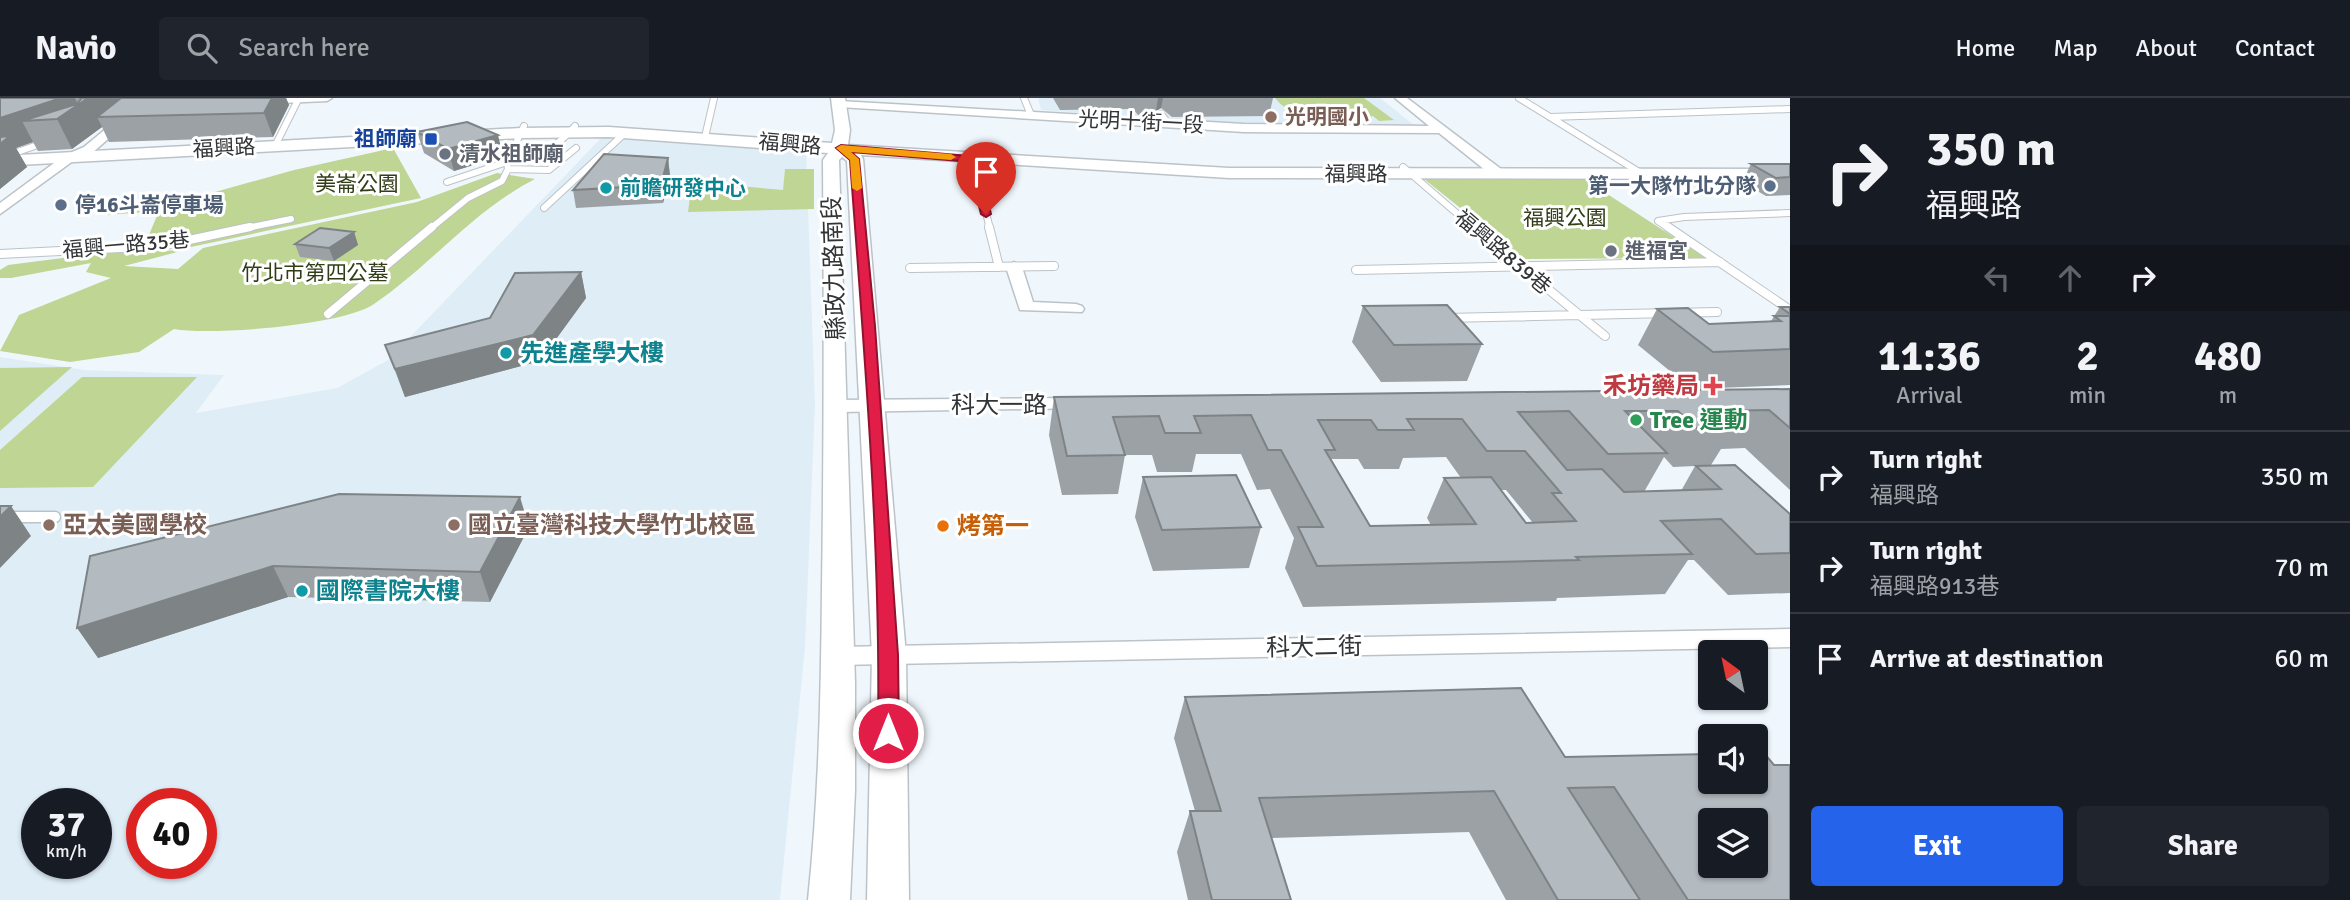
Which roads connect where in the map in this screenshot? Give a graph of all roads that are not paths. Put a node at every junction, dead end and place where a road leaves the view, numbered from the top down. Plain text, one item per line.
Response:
1 (299, 98) edge
2 (327, 98) edge
3 (714, 98) edge
4 (1024, 98) edge
5 (1400, 98) edge
6 (1519, 98) edge
7 (250, 101) edge
8 (839, 101) edge
9 (146, 102) edge
10 (165, 105) edge
11 (118, 107) edge
12 (1790, 109) edge
13 (1031, 115) junction
14 (1550, 117) junction
15 (522, 130) junction
16 (1443, 130) junction
17 (625, 133) junction
18 (706, 134) junction
19 (574, 136) junction
20 (55, 139) edge
21 (276, 143) junction
22 (842, 144) junction
23 (88, 150) junction
24 (976, 156) junction
25 (3, 157) edge
26 (69, 158) junction
27 (508, 166) junction
28 (1790, 167) edge
29 (1407, 171) junction
30 (1497, 172) junction
31 (1640, 172) junction
32 (1790, 174) edge
33 (447, 182) dead end
34 (544, 208) dead end
35 (0, 210) edge
36 (1789, 214) edge
37 (291, 219) dead end
38 (0, 254) edge
39 (1720, 262) junction
40 (1516, 264) junction
41 (1006, 267) junction
42 (1054, 267) dead end
43 (911, 268) dead end
44 (1356, 270) dead end
45 (1076, 309) dead end
46 (1790, 310) edge
47 (1717, 312) dead end
48 (328, 314) dead end
49 (1578, 315) junction
50 (1432, 319) edge
51 (1605, 336) dead end
52 (1101, 404) edge
53 (839, 406) junction
54 (872, 406) junction
55 (0, 517) edge
56 (55, 517) dead end
57 (1790, 638) edge
58 (889, 655) junction
59 (838, 656) junction
60 (829, 900) edge
61 (888, 900) edge

1 - 2 street
1 - 7 street
1 - 21 lane
3 - 18 lane
4 - 13 lane
5 - 16 street
6 - 14 lane
8 - 13 street, 光明十街一段
8 - 22 street
9 - 10 street
9 - 11 street
9 - 23 street
12 - 14 lane
13 - 16 street, 光明十街一段
14 - 31 lane
15 - 19 street, 福興路
15 - 21 street, 福興路
15 - 27 lane
16 - 30 street
17 - 18 street, 福興路
17 - 19 street, 福興路
17 - 34 lane
18 - 19 street, 福興路
18 - 22 street, 福興路
19 - 27 lane
19 - 27 lane
20 - 25 lane
21 - 23 street, 福興路
21 - 26 street, 福興路
22 - 24 street, 福興路
22 - 53 street, 縣政九路南段
22 - 54 street, 縣政九路南段
23 - 25 street, 福興路
23 - 26 street
24 - 29 street, 福興路
24 - 41 lane
25 - 26 street, 福興路
26 - 35 street
27 - 33 lane
27 - 48 lane
28 - 31 street, 福興路
29 - 30 street, 福興路
29 - 40 lane, 福興路839巷
30 - 31 street, 福興路
31 - 32 street, 福興路
36 - 39 lane
37 - 38 lane, 福興一路35巷
39 - 40 lane
39 - 46 lane
40 - 44 lane
40 - 49 lane, 福興路839巷
41 - 42 lane
41 - 43 lane
41 - 45 street
47 - 49 lane
49 - 50 lane
49 - 51 lane, 福興路839巷
52 - 54 street, 科大一路
53 - 54 street, 科大一路
53 - 59 street, 縣政九路南段
54 - 58 street, 縣政九路南段
55 - 56 lane
57 - 58 street, 科大二街
58 - 59 street, 科大二街
58 - 61 street, 縣政九路南段
59 - 60 street, 縣政九路南段

